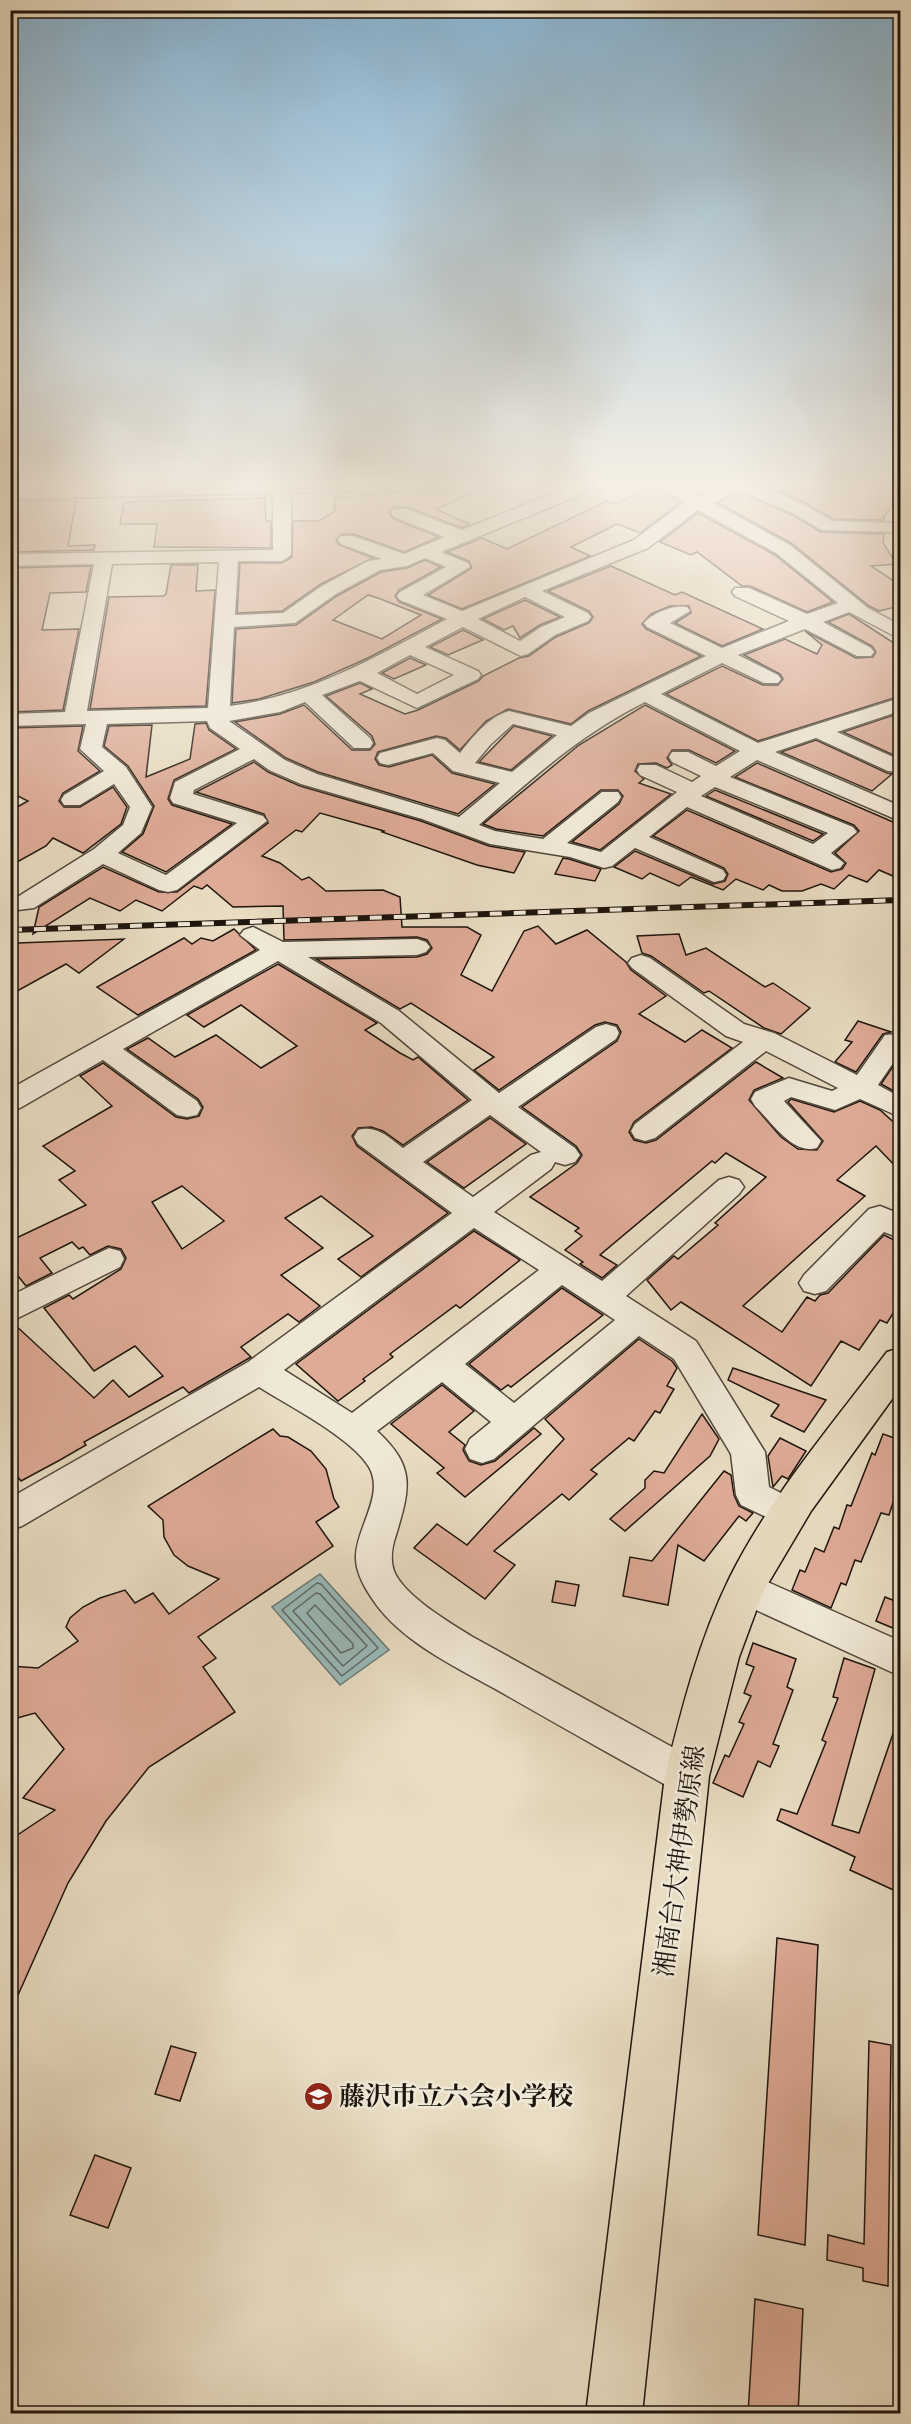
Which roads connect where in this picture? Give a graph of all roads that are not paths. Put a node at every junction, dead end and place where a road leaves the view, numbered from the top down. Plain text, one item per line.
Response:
1 (97, 595) edge
2 (227, 595) edge
3 (322, 595) edge
4 (409, 595) edge
5 (513, 595) edge
6 (536, 595) edge
7 (749, 595) edge
8 (839, 595) edge
9 (851, 605) junction
10 (680, 611) dead end
11 (462, 618) junction
12 (804, 620) junction
13 (225, 621) junction
14 (900, 633) edge
15 (411, 648) junction
16 (864, 652) dead end
17 (723, 656) junction
18 (361, 673) junction
19 (771, 679) dead end
20 (309, 694) junction
21 (647, 695) junction
22 (900, 704) edge
23 (871, 713) junction
24 (219, 714) junction
25 (75, 718) junction
26 (98, 718) junction
27 (10, 720) edge
28 (900, 726) edge
29 (818, 731) junction
30 (574, 733) junction
31 (362, 743) dead end
32 (255, 750) junction
33 (755, 751) junction
34 (680, 757) dead end
35 (388, 758) dead end
36 (461, 766) junction
37 (896, 766) dead end
38 (648, 770) dead end
39 (118, 772) junction
40 (516, 780) junction
41 (702, 786) junction
42 (610, 796) dead end
43 (71, 799) dead end
44 (900, 814) edge
45 (463, 826) junction
46 (633, 839) junction
47 (547, 847) junction
48 (102, 854) junction
49 (714, 875) dead end
50 (10, 904) edge
51 (253, 935) dead end
52 (417, 947) dead end
53 (278, 950) junction
54 (641, 963) dead end
55 (606, 1033) dead end
56 (764, 1039) junction
57 (895, 1041) dead end
58 (104, 1048) junction
59 (862, 1086) junction
60 (10, 1101) edge
61 (494, 1104) junction
62 (187, 1108) dead end
63 (900, 1108) edge
64 (645, 1131) dead end
65 (368, 1137) dead end
66 (807, 1141) dead end
67 (403, 1162) junction
68 (729, 1186) dead end
69 (472, 1212) junction
70 (900, 1227) edge
71 (109, 1259) dead end
72 (560, 1270) junction
73 (815, 1283) dead end
74 (603, 1298) junction
75 (10, 1310) edge
76 (637, 1320) junction
77 (900, 1362) edge
78 (442, 1364) junction
79 (260, 1371) junction
80 (514, 1422) junction
81 (352, 1431) junction
82 (482, 1449) dead end
83 (789, 1513) junction
84 (10, 1516) edge
85 (746, 1588) junction
86 (900, 1659) edge
87 (687, 1776) junction
88 (614, 2414) edge

1 - 25 street
2 - 13 street
3 - 13 street
4 - 11 street
5 - 11 street
6 - 11 street
7 - 12 street
8 - 9 street
9 - 12 street
9 - 14 street
10 - 17 street
11 - 15 street
12 - 16 street
12 - 17 street
13 - 24 street
15 - 18 street
15 - 18 street
17 - 19 street
17 - 21 street
18 - 20 street
20 - 24 street
20 - 31 street
21 - 30 street
21 - 33 street
22 - 23 street
23 - 28 street
23 - 29 street
24 - 26 street
24 - 32 street
25 - 26 street
25 - 27 street
26 - 39 street
29 - 33 street
29 - 37 street
30 - 36 street
30 - 40 street
32 - 45 street
32 - 48 street
33 - 41 street
33 - 44 street
34 - 41 street
35 - 36 street
36 - 40 street
38 - 41 street
39 - 43 street
39 - 48 street
40 - 45 street
41 - 41 street
41 - 46 street
42 - 47 street
45 - 47 street
46 - 47 street
46 - 49 street
48 - 50 street
51 - 53 street
52 - 53 street
53 - 58 street
53 - 61 street
54 - 56 street
55 - 61 street
56 - 59 street
56 - 64 street
57 - 59 street
58 - 60 street
58 - 62 street
59 - 63 street
59 - 66 street
61 - 67 street
61 - 69 street
65 - 67 street
67 - 69 street
68 - 74 street
69 - 72 street
69 - 79 street
70 - 73 street
71 - 75 street
72 - 74 street
72 - 78 street
74 - 76 street
76 - 80 street
76 - 83 street
77 - 83 main road, 湘南台大神伊勢原線
78 - 80 street
78 - 81 street
79 - 81 street
79 - 84 street
80 - 82 street
81 - 87 street
83 - 85 main road, 湘南台大神伊勢原線
85 - 86 street
85 - 87 main road, 湘南台大神伊勢原線
87 - 88 main road, 湘南台大神伊勢原線

